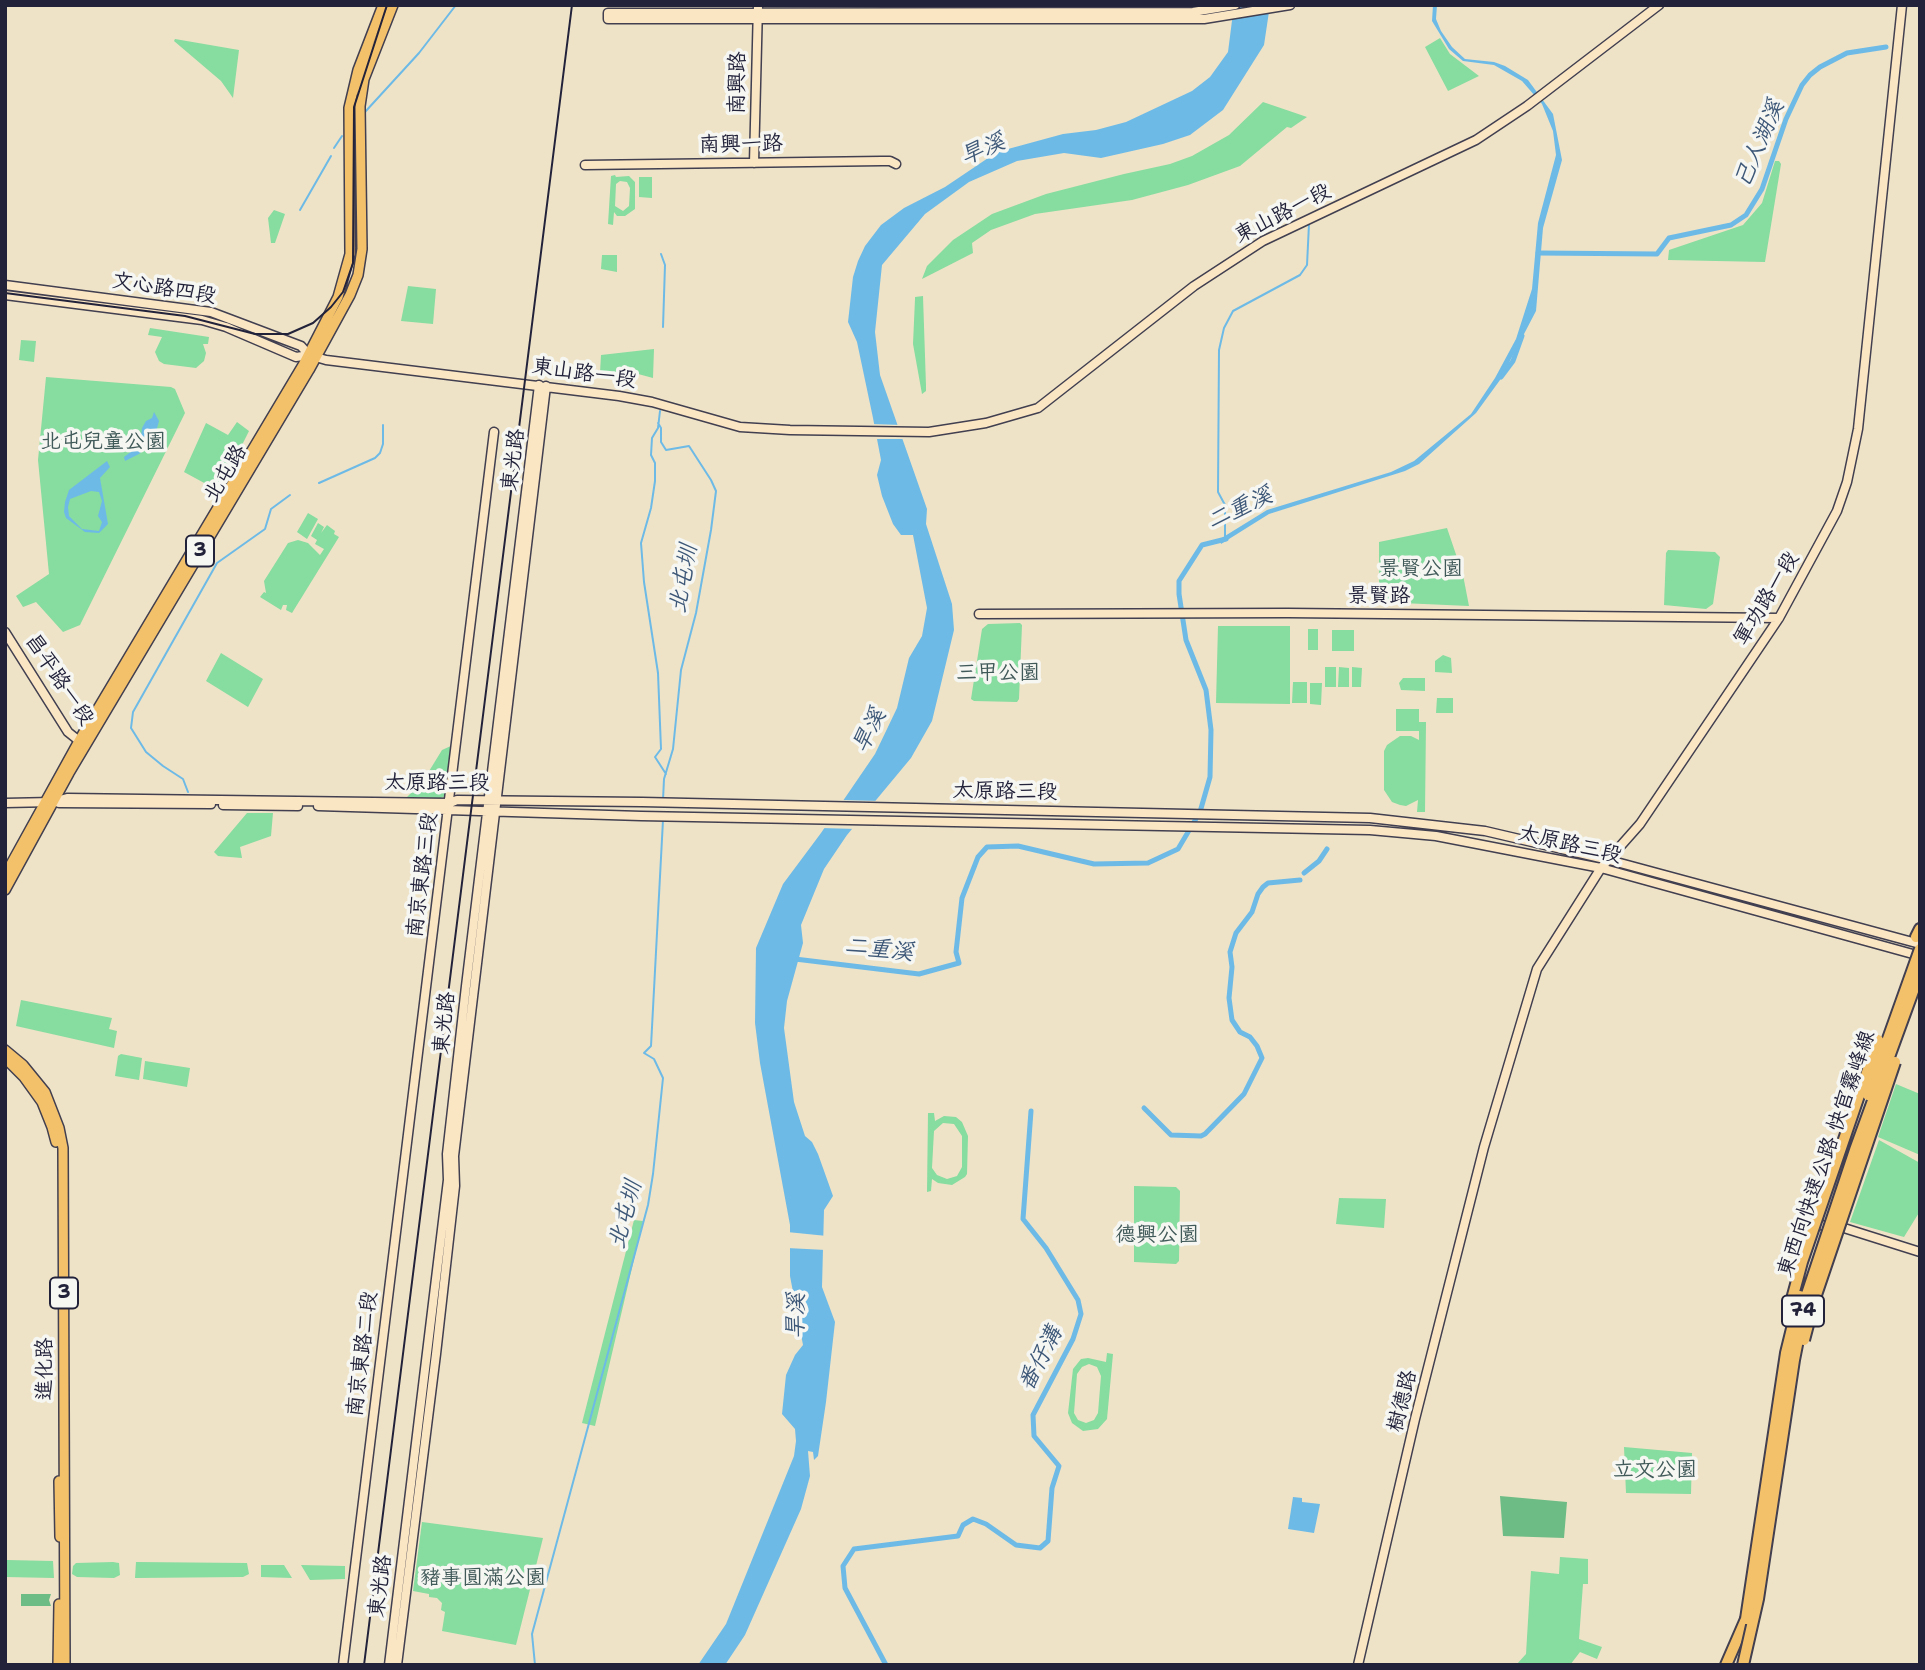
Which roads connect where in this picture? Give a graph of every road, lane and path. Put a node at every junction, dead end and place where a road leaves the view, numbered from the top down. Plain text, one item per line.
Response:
1 (383, 5) edge
2 (393, 5) edge
3 (1235, 5) edge
4 (1290, 5) edge
5 (1659, 5) edge
6 (1902, 5) edge
7 (1279, 7) edge
8 (758, 12) edge
9 (1205, 15) junction
10 (754, 163) junction
11 (585, 164) dead end
12 (896, 164) dead end
13 (5, 285) edge
14 (5, 295) edge
15 (312, 356) junction
16 (543, 385) junction
17 (494, 432) dead end
18 (979, 614) dead end
19 (1779, 618) junction
20 (5, 632) edge
21 (82, 743) junction
22 (49, 802) junction
23 (5, 803) edge
24 (449, 806) junction
25 (493, 806) junction
26 (1609, 860) junction
27 (1601, 868) junction
28 (5, 875) edge
29 (5, 890) edge
30 (1918, 936) edge
31 (1920, 949) edge
32 (1920, 956) edge
33 (1920, 972) edge
34 (1878, 1040) dead end
35 (1902, 1041) dead end
36 (5, 1050) edge
37 (5, 1058) edge
38 (1485, 1147) joint
39 (406, 1155) joint
40 (452, 1170) junction
41 (1812, 1224) dead end
42 (1920, 1252) edge
43 (1782, 1409) junction
44 (1746, 1619) junction
45 (58, 1665) edge
46 (65, 1665) edge
47 (343, 1665) edge
48 (388, 1665) edge
49 (397, 1665) edge
50 (1359, 1665) edge
51 (1726, 1665) edge
52 (1733, 1665) edge
53 (1742, 1665) edge

1 - 15 main road, 北屯路 / 3
2 - 15 main road, 北屯路 / 3
3 - 9 street
4 - 7 street
5 - 16 street, 東山路一段
6 - 19 street, 軍功路一段
7 - 9 street
8 - 8 street
8 - 9 street
8 - 10 street, 南興路
10 - 11 street, 南興一路
10 - 12 street, 南興一路
13 - 15 street, 文心路四段
14 - 15 street, 文心路四段
15 - 16 street, 東山路一段
15 - 21 main road, 北屯路 / 3
16 - 25 street, 東光路
17 - 24 street, 南京東路三段
18 - 19 street, 景賢路
19 - 26 street, 軍功路一段
20 - 21 street, 昌平路一段
21 - 22 main road, 北屯路 / 3
22 - 23 street, 太原路三段
22 - 24 street, 太原路三段
22 - 28 main road, 北屯路 / 3
22 - 29 main road, 北屯路 / 3
24 - 25 street, 太原路三段
24 - 39 street, 南京東路三段
25 - 26 street, 太原路三段
25 - 27 street, 太原路三段
25 - 40 street, 東光路
26 - 27 street, 軍功路一段
26 - 30 street, 太原路三段
27 - 32 street, 太原路三段
27 - 38 street, 軍功路一段
31 - 43 highway, 東西向快速公路 快官霧峰線 / 74, bridge
33 - 43 highway, 東西向快速公路 快官霧峰線 / 74, bridge
34 - 43 highway, bridge
35 - 43 highway, bridge
36 - 46 main road, 進化路 / 3
37 - 45 main road, 進化路 / 3
38 - 50 street, 樹德路
39 - 47 street, 南京東路二段
40 - 48 street, 東光路
40 - 49 street, 東光路
41 - 42 street
43 - 44 highway, 東西向快速公路 快官霧峰線 / 74, bridge
43 - 53 highway, 東西向快速公路 快官霧峰線 / 74, bridge
44 - 51 highway, 74
44 - 52 highway, 東西向快速公路 快官霧峰線 / 74

